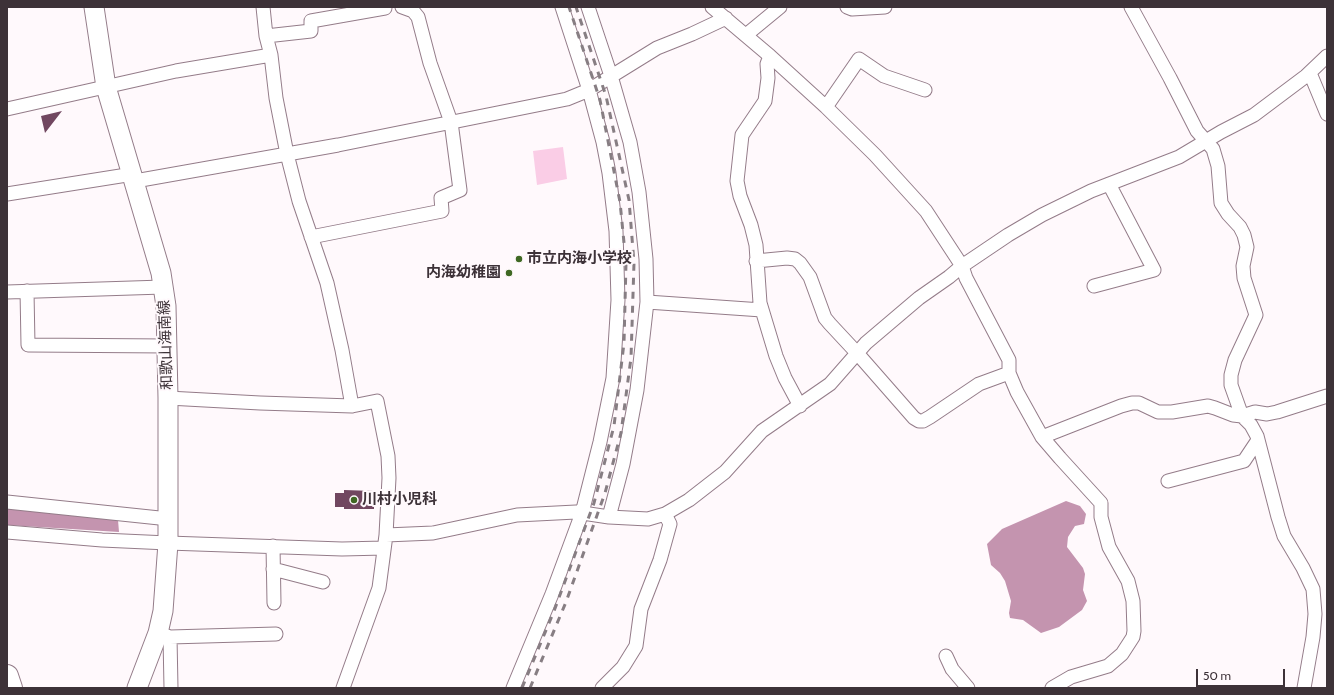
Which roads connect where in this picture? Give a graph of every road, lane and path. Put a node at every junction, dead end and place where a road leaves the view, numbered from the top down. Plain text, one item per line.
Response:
1 (94, 7) edge
2 (263, 7) edge
3 (389, 7) edge
4 (402, 7) edge
5 (562, 7) edge
6 (588, 7) edge
7 (712, 7) edge
8 (780, 7) edge
9 (847, 7) edge
10 (885, 7) edge
11 (1130, 7) edge
12 (726, 18) junction
13 (746, 35) junction
14 (266, 36) junction
15 (271, 55) junction
16 (770, 56) junction
17 (1327, 56) edge
18 (1310, 72) junction
19 (611, 76) junction
20 (106, 87) junction
21 (589, 90) junction
22 (925, 90) dead end
23 (826, 107) junction
24 (7, 109) edge
25 (1327, 114) edge
26 (451, 122) junction
27 (1206, 142) junction
28 (287, 154) junction
29 (134, 178) junction
30 (1109, 184) junction
31 (7, 194) edge
32 (311, 237) junction
33 (756, 261) junction
34 (962, 266) junction
35 (1094, 286) dead end
36 (164, 287) junction
37 (27, 291) junction
38 (7, 292) edge
39 (647, 302) junction
40 (762, 310) junction
41 (168, 346) junction
42 (857, 353) junction
43 (1009, 373) junction
44 (1327, 396) edge
45 (168, 398) junction
46 (352, 406) junction
47 (800, 406) junction
48 (1242, 416) junction
49 (1042, 437) junction
50 (1258, 440) junction
51 (1168, 481) dead end
52 (7, 502) edge
53 (582, 513) junction
54 (665, 514) junction
55 (609, 517) junction
56 (169, 519) junction
57 (7, 532) edge
58 (385, 541) junction
59 (168, 543) junction
60 (273, 546) junction
61 (273, 569) junction
62 (323, 582) dead end
63 (274, 603) dead end
64 (276, 634) dead end
65 (164, 635) junction
66 (946, 656) dead end
67 (7, 676) edge
68 (11, 688) edge
69 (137, 688) edge
70 (171, 688) edge
71 (345, 688) edge
72 (513, 688) edge
73 (602, 688) edge
74 (968, 688) edge
75 (1052, 688) edge
76 (1304, 688) edge

1 - 20 main road, 和歌山海南線
2 - 14 street
3 - 14 street
4 - 26 street
5 - 21 street
6 - 19 street
7 - 12 street
8 - 13 street
9 - 10 street
11 - 27 street
12 - 13 street
12 - 19 street
13 - 16 street
14 - 15 street
15 - 20 street
15 - 28 street
16 - 23 street
16 - 33 street
17 - 18 street
18 - 25 street
18 - 27 street
19 - 21 street
19 - 39 street
20 - 24 street
20 - 29 main road, 和歌山海南線
21 - 26 street
21 - 53 street
22 - 23 street
23 - 34 street
26 - 28 street
26 - 32 street
27 - 30 street
27 - 48 street
28 - 29 street
28 - 32 street
29 - 31 street
29 - 36 main road, 和歌山海南線
30 - 34 street
30 - 35 street
32 - 46 street
33 - 40 street
33 - 42 street
34 - 42 street
34 - 43 street
36 - 37 street
36 - 41 main road, 和歌山海南線
37 - 38 street
37 - 41 street
39 - 40 street
39 - 55 street
40 - 47 street
41 - 45 main road, 和歌山海南線
42 - 43 street
42 - 47 street
43 - 49 street
44 - 48 street
45 - 46 street
45 - 56 main road, 和歌山海南線
46 - 58 street
47 - 54 street
48 - 49 street
48 - 50 street
49 - 75 street
50 - 51 street
50 - 76 street
52 - 56 street
53 - 55 street
53 - 58 street
53 - 72 street
54 - 55 street
54 - 73 street
56 - 59 main road, 和歌山海南線
57 - 59 street
58 - 60 street
58 - 71 street
59 - 60 street
59 - 65 main road, 和歌山海南線
60 - 61 street
61 - 62 street
61 - 63 street
64 - 65 street
65 - 69 main road, 和歌山海南線
65 - 70 street
66 - 74 street
67 - 68 highway

